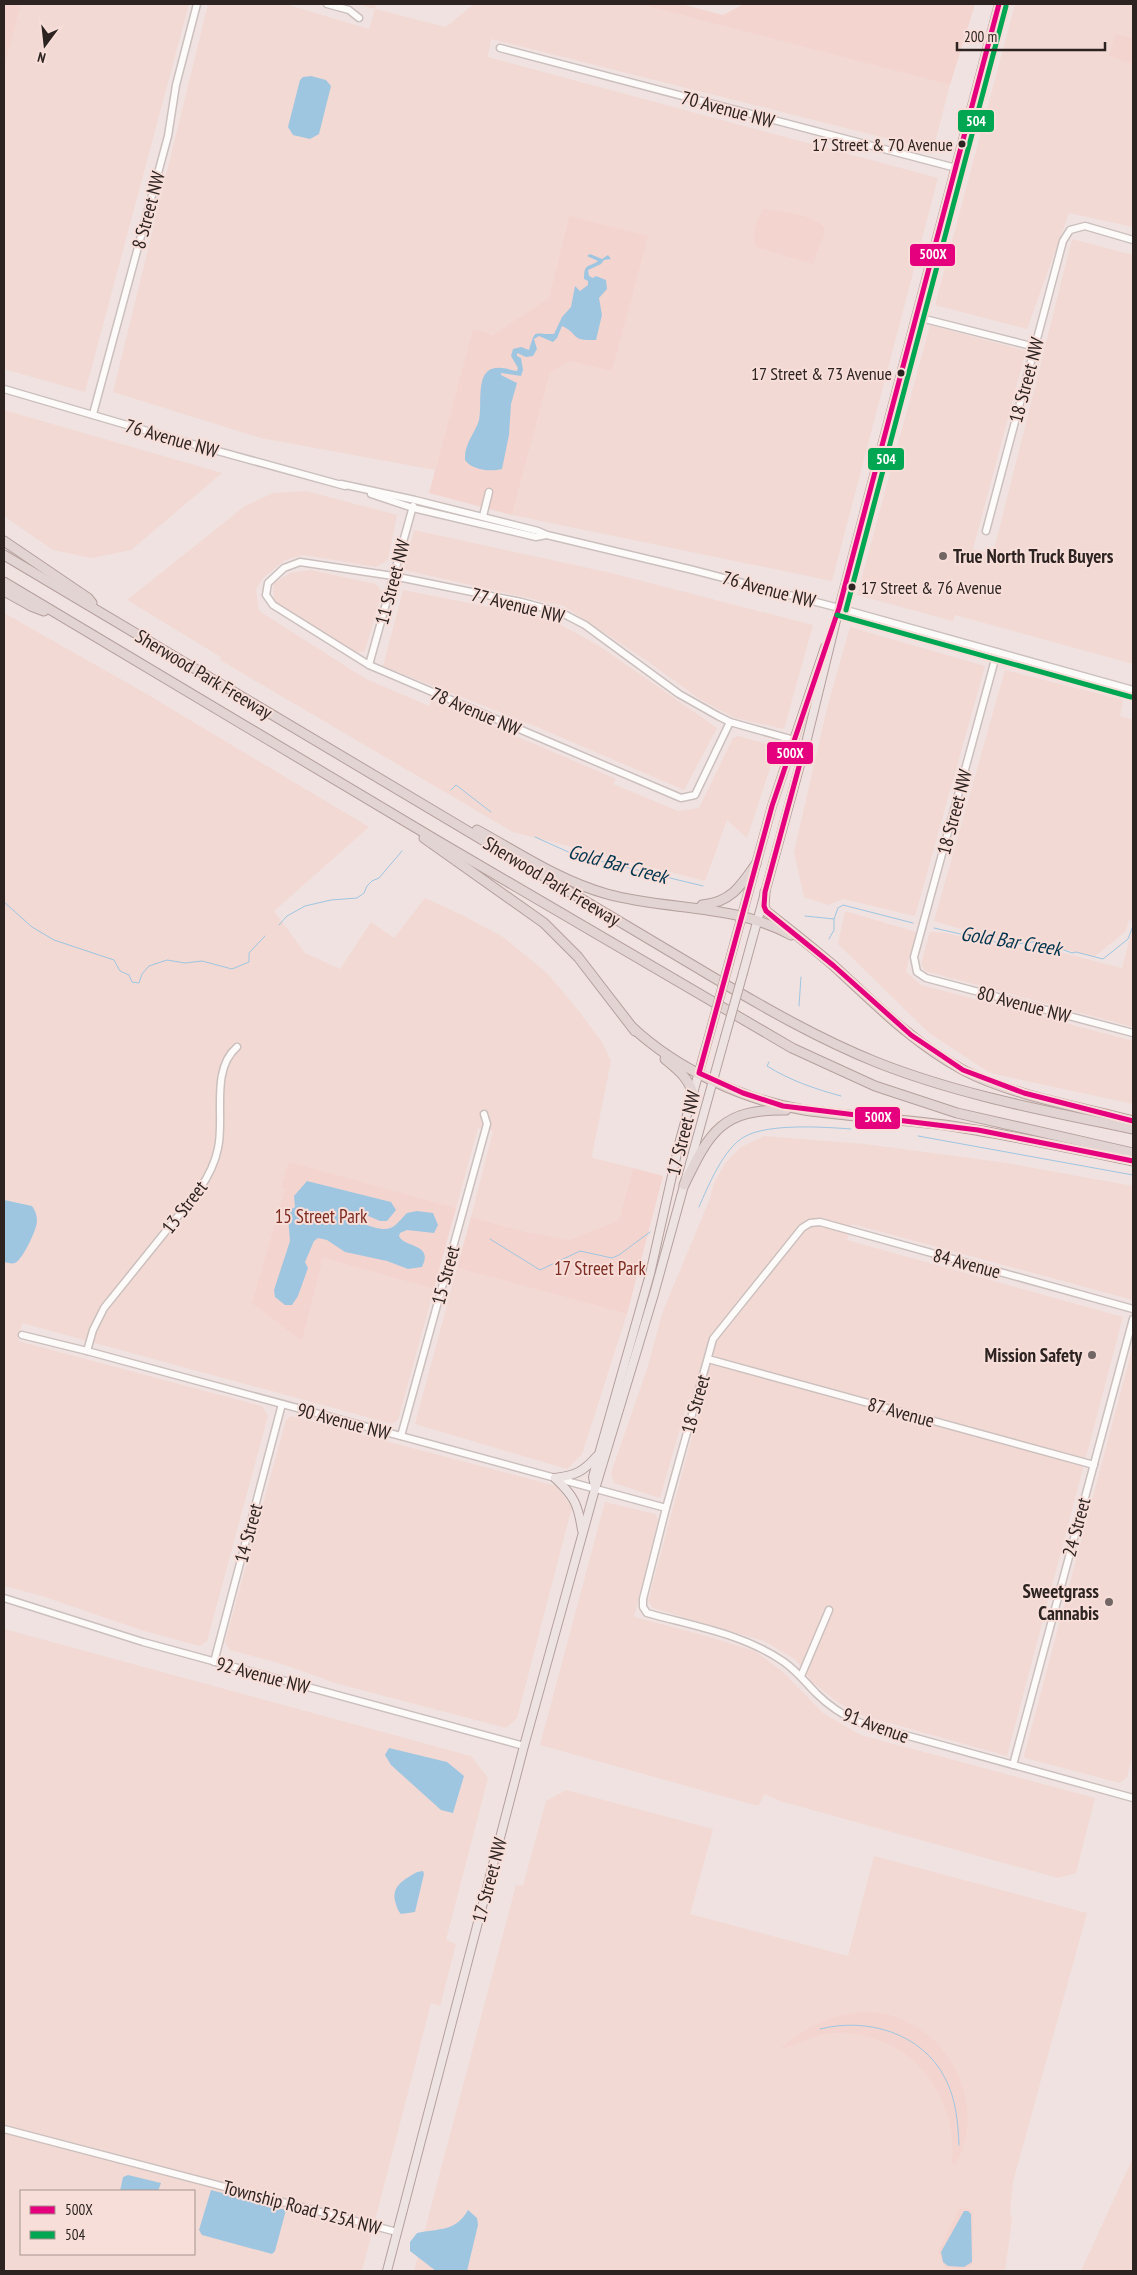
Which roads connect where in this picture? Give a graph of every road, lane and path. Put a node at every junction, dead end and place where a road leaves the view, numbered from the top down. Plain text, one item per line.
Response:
1 (197, 4) edge
2 (327, 4) edge
3 (999, 4) edge
4 (358, 18) dead end
5 (500, 48) dead end
6 (956, 168) junction
7 (1133, 240) edge
8 (917, 317) junction
9 (1035, 348) junction
10 (4, 389) edge
11 (93, 414) junction
12 (341, 484) junction
13 (490, 492) dead end
14 (415, 500) junction
15 (412, 508) junction
16 (483, 516) junction
17 (986, 531) dead end
18 (547, 535) junction
19 (4, 541) edge
20 (4, 555) edge
21 (393, 576) junction
22 (4, 582) edge
23 (4, 591) edge
24 (271, 603) joint
25 (839, 608) junction
26 (99, 611) junction
27 (60, 616) junction
28 (997, 652) junction
29 (369, 665) junction
30 (1133, 690) edge
31 (730, 722) junction
32 (794, 740) junction
33 (417, 801) junction
34 (399, 816) junction
35 (756, 864) junction
36 (765, 892) junction
37 (674, 904) junction
38 (742, 915) junction
39 (757, 922) junction
40 (806, 944) junction
41 (917, 972) joint
42 (632, 1027) junction
43 (1133, 1033) edge
44 (237, 1047) dead end
45 (699, 1073) junction
46 (713, 1080) junction
47 (692, 1094) junction
48 (804, 1110) junction
49 (484, 1114) dead end
50 (1133, 1121) edge
51 (1133, 1129) edge
52 (1133, 1152) edge
53 (1133, 1161) edge
54 (684, 1186) junction
55 (802, 1228) joint
56 (1133, 1309) edge
57 (1133, 1319) edge
58 (22, 1335) dead end
59 (87, 1351) junction
60 (708, 1359) junction
61 (282, 1404) junction
62 (401, 1436) junction
63 (599, 1454) junction
64 (1094, 1465) junction
65 (555, 1478) junction
66 (595, 1489) junction
67 (666, 1508) junction
68 (582, 1534) junction
69 (4, 1598) edge
70 (643, 1607) joint
71 (829, 1610) dead end
72 (214, 1662) junction
73 (801, 1676) junction
74 (524, 1746) junction
75 (1013, 1765) junction
76 (1133, 1798) edge
77 (4, 2129) edge
78 (397, 2232) junction
79 (387, 2271) edge

1 - 11 street, 8 Street NW
2 - 4 street
3 - 6 main road, 17 Street NW
5 - 6 street, 70 Avenue NW
6 - 8 main road, 17 Street NW
7 - 9 street, 18 Street NW
8 - 9 street
8 - 25 main road, 17 Street NW
9 - 17 street, 18 Street NW
10 - 11 street, 76 Avenue NW
11 - 12 street, 76 Avenue NW
12 - 14 street, 76 Avenue NW
12 - 15 street, 76 Avenue NW
13 - 16 street
14 - 15 street, 11 Street NW
14 - 16 street, 76 Avenue NW
15 - 18 street, 76 Avenue NW
15 - 21 street, 11 Street NW
16 - 18 street, 76 Avenue NW
18 - 25 street, 76 Avenue NW
19 - 26 highway
20 - 26 highway, Sherwood Park Freeway
21 - 24 street, 77 Avenue NW
21 - 29 street, 11 Street NW
21 - 31 street, 77 Avenue NW
22 - 27 highway, Sherwood Park Freeway
23 - 27 highway
24 - 29 street, 78 Avenue NW
25 - 28 street, 76 Avenue NW
25 - 32 main road, 17 Street NW
25 - 36 main road, 17 Street NW
26 - 33 highway, Sherwood Park Freeway
27 - 34 highway, Sherwood Park Freeway
28 - 30 street, 76 Avenue NW
28 - 41 street, 18 Street NW
29 - 31 street, 78 Avenue NW
31 - 32 street, 77 Avenue NW
32 - 35 main road, 17 Street NW
33 - 37 highway
33 - 51 highway, Sherwood Park Freeway
34 - 42 highway
34 - 52 highway, Sherwood Park Freeway
35 - 37 highway
35 - 38 main road, 17 Street NW
36 - 39 main road, 17 Street NW
36 - 40 highway
37 - 38 highway
38 - 39 highway
38 - 45 main road, 17 Street NW, bridge
39 - 40 highway
39 - 46 main road, 17 Street NW, bridge
40 - 50 highway
41 - 43 street, 80 Avenue NW
42 - 45 highway
42 - 47 highway
44 - 59 street, 13 Street
45 - 46 highway
45 - 47 main road, 17 Street NW
46 - 48 highway
46 - 54 main road, 17 Street NW
47 - 63 main road, 17 Street NW
48 - 53 highway
48 - 54 highway
49 - 62 street, 15 Street
54 - 66 main road, 17 Street NW
55 - 56 street, 84 Avenue
55 - 60 street, 18 Street
57 - 64 street, 24 Street
58 - 59 street, 90 Avenue NW
59 - 61 street, 90 Avenue NW
60 - 64 street, 87 Avenue
60 - 67 street, 18 Street
61 - 62 street, 90 Avenue NW
61 - 72 street, 14 Street
62 - 65 street, 90 Avenue NW
63 - 65 main road
63 - 66 main road, 17 Street NW
64 - 75 street, 24 Street
65 - 66 street, 90 Avenue NW
65 - 68 main road
66 - 67 street, 90 Avenue NW
66 - 68 main road, 17 Street NW
67 - 70 street, 18 Street
68 - 74 main road, 17 Street NW
69 - 72 street, 92 Avenue NW
70 - 73 street, 91 Avenue
71 - 73 street
72 - 74 street, 92 Avenue NW
73 - 75 street, 91 Avenue
74 - 78 main road, 17 Street NW
75 - 76 street, 91 Avenue
77 - 78 street, Township Road 525A NW
78 - 79 main road, 17 Street NW

